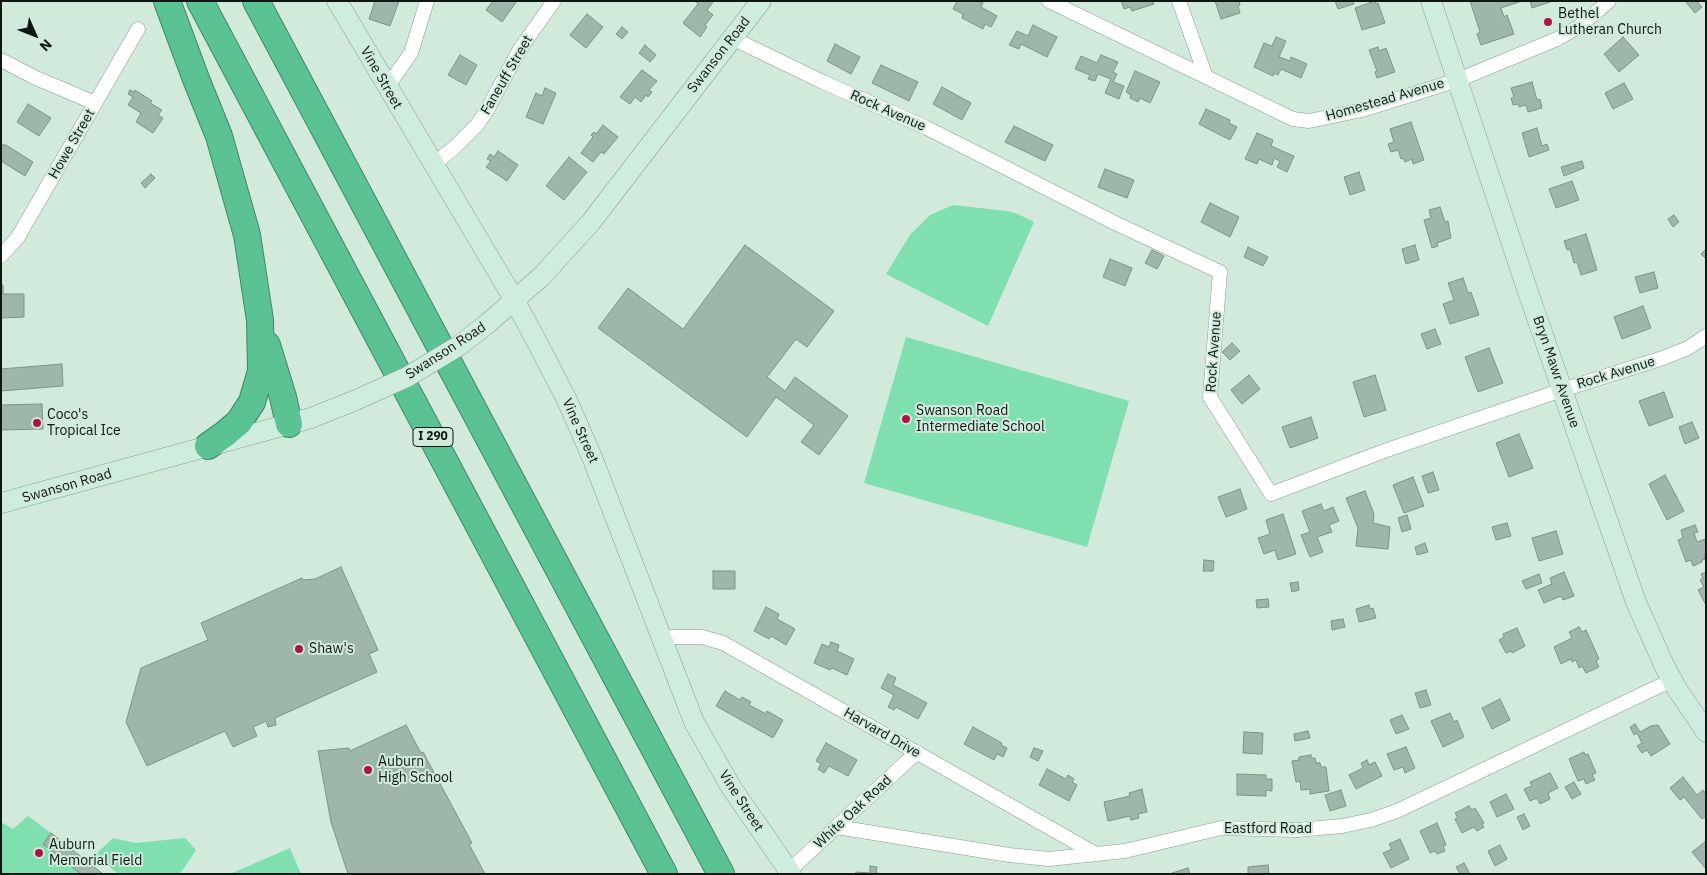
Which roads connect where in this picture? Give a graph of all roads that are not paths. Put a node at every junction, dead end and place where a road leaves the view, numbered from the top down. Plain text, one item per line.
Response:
1 (167, 1) edge
2 (200, 1) edge
3 (256, 1) edge
4 (337, 1) edge
5 (427, 1) edge
6 (554, 1) edge
7 (761, 1) edge
8 (1049, 1) edge
9 (1179, 1) edge
10 (1432, 1) edge
11 (1609, 1) edge
12 (138, 29) dead end
13 (732, 38) junction
14 (1, 60) edge
15 (1206, 77) junction
16 (1458, 80) junction
17 (387, 87) junction
18 (95, 103) junction
19 (433, 165) junction
20 (1, 256) edge
21 (515, 301) junction
22 (260, 320) junction
23 (1703, 342) edge
24 (1562, 390) junction
25 (289, 424) junction
26 (208, 446) junction
27 (1, 504) edge
28 (661, 637) junction
29 (1672, 680) junction
30 (1706, 732) edge
31 (917, 752) junction
32 (837, 827) junction
33 (1096, 854) junction
34 (790, 873) edge
35 (664, 874) edge
36 (720, 874) edge

1 - 22 highway
2 - 35 highway, I 290
3 - 36 highway
4 - 17 street, Vine Street
5 - 17 street
6 - 19 street, Faneuff Street
7 - 13 street, Swanson Road
8 - 15 street, Homestead Avenue
9 - 15 street
10 - 16 street, Bryn Mawr Avenue
11 - 16 street, Homestead Avenue
12 - 18 street, Howe Street
13 - 21 street, Swanson Road
13 - 24 street, Rock Avenue
14 - 18 street
15 - 16 street, Homestead Avenue
16 - 24 street, Bryn Mawr Avenue
17 - 19 street, Vine Street
18 - 20 street, Howe Street
19 - 21 street, Vine Street
21 - 25 street, Swanson Road, bridge
21 - 28 street, Vine Street
22 - 25 highway
22 - 26 highway
23 - 24 street, Rock Avenue
24 - 29 street, Bryn Mawr Avenue
25 - 26 street, Swanson Road
26 - 27 street, Swanson Road
28 - 31 street, Harvard Drive
28 - 34 street, Vine Street
29 - 30 street, Bryn Mawr Avenue
29 - 33 street, Eastford Road
31 - 32 street, White Oak Road
31 - 33 street, Harvard Drive
32 - 33 street, Eastford Road
32 - 34 street, White Oak Road

